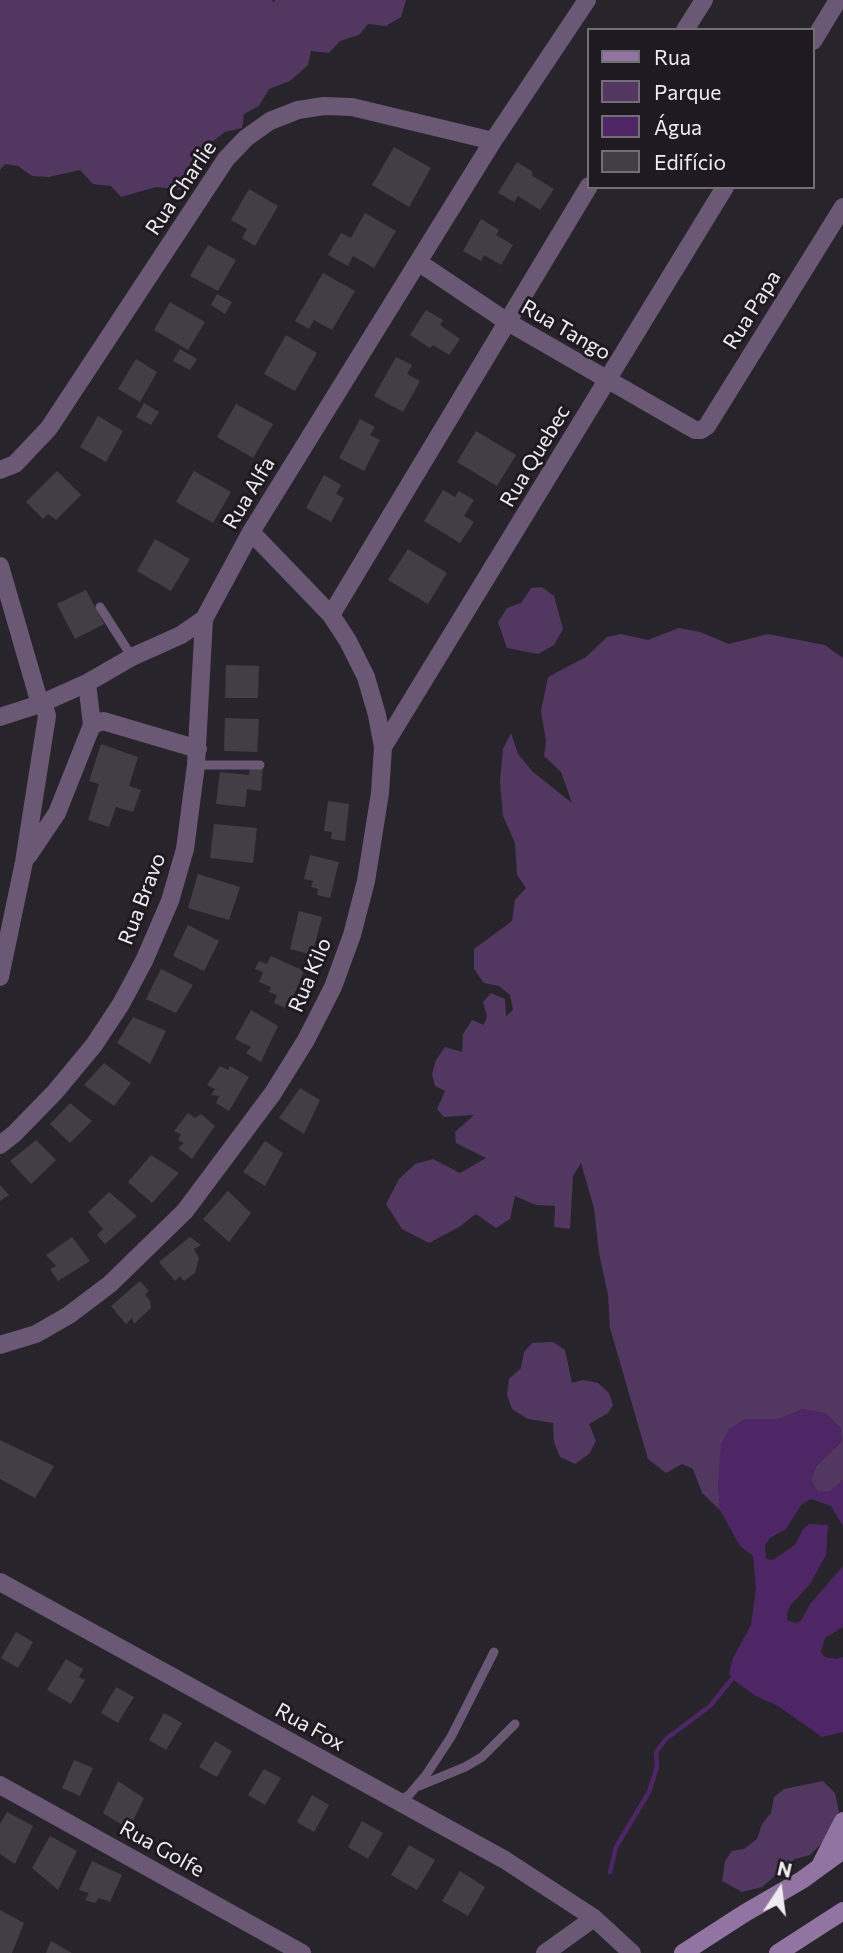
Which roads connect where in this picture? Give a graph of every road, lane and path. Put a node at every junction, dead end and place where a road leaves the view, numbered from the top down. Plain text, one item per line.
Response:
1 (587, 0) edge
2 (704, 0) edge
3 (840, 0) edge
4 (686, 28) edge
5 (815, 38) edge
6 (493, 141) junction
7 (588, 188) edge
8 (724, 189) edge
9 (843, 206) edge
10 (418, 262) junction
11 (506, 321) junction
12 (608, 381) junction
13 (695, 430) joint
14 (0, 470) edge
15 (251, 532) junction
16 (0, 566) edge
17 (100, 607) dead end
18 (331, 615) junction
19 (204, 619) junction
20 (132, 657) junction
21 (87, 683) junction
22 (40, 704) junction
23 (0, 717) edge
24 (92, 725) junction
25 (383, 747) junction
26 (197, 757) junction
27 (260, 765) dead end
28 (23, 862) junction
29 (0, 977) edge
30 (0, 1145) edge
31 (0, 1345) edge
32 (0, 1582) edge
33 (494, 1653) dead end
34 (515, 1724) dead end
35 (0, 1785) edge
36 (417, 1787) junction
37 (398, 1801) junction
38 (843, 1821) edge
39 (843, 1850) edge
40 (818, 1869) junction
41 (843, 1911) edge
42 (594, 1917) junction
43 (302, 1953) edge
44 (545, 1953) edge
45 (632, 1953) edge
46 (683, 1953) edge
47 (778, 1953) edge

1 - 6 street, Rua Alfa
2 - 4 street
3 - 5 street
6 - 10 street, Rua Alfa
6 - 14 street, Rua Charlie
7 - 11 street
8 - 12 street, Rua Quebec
9 - 13 street, Rua Papa
10 - 11 street, Rua Tango
10 - 15 street, Rua Alfa
11 - 12 street, Rua Tango
11 - 18 street
12 - 13 street, Rua Tango
12 - 25 street, Rua Quebec
15 - 18 street, Rua Kilo
15 - 19 street, Rua Alfa
16 - 22 street
17 - 20 lane
18 - 25 street, Rua Kilo
19 - 20 street, Rua Alfa
19 - 26 street, Rua Bravo
20 - 21 street, Rua Alfa
21 - 22 street, Rua Alfa
21 - 24 street
22 - 23 street, Rua Alfa
22 - 28 street
24 - 26 street
24 - 28 street
25 - 31 street, Rua Kilo
26 - 27 lane
26 - 30 street, Rua Bravo
28 - 29 street
32 - 37 street, Rua Fox
33 - 36 lane
34 - 36 lane
35 - 43 street, Rua Golfe
36 - 37 lane
37 - 42 street, Rua Fox
38 - 40 main road
39 - 40 main road
40 - 46 main road
41 - 47 main road
42 - 44 street
42 - 45 street, Rua Fox

